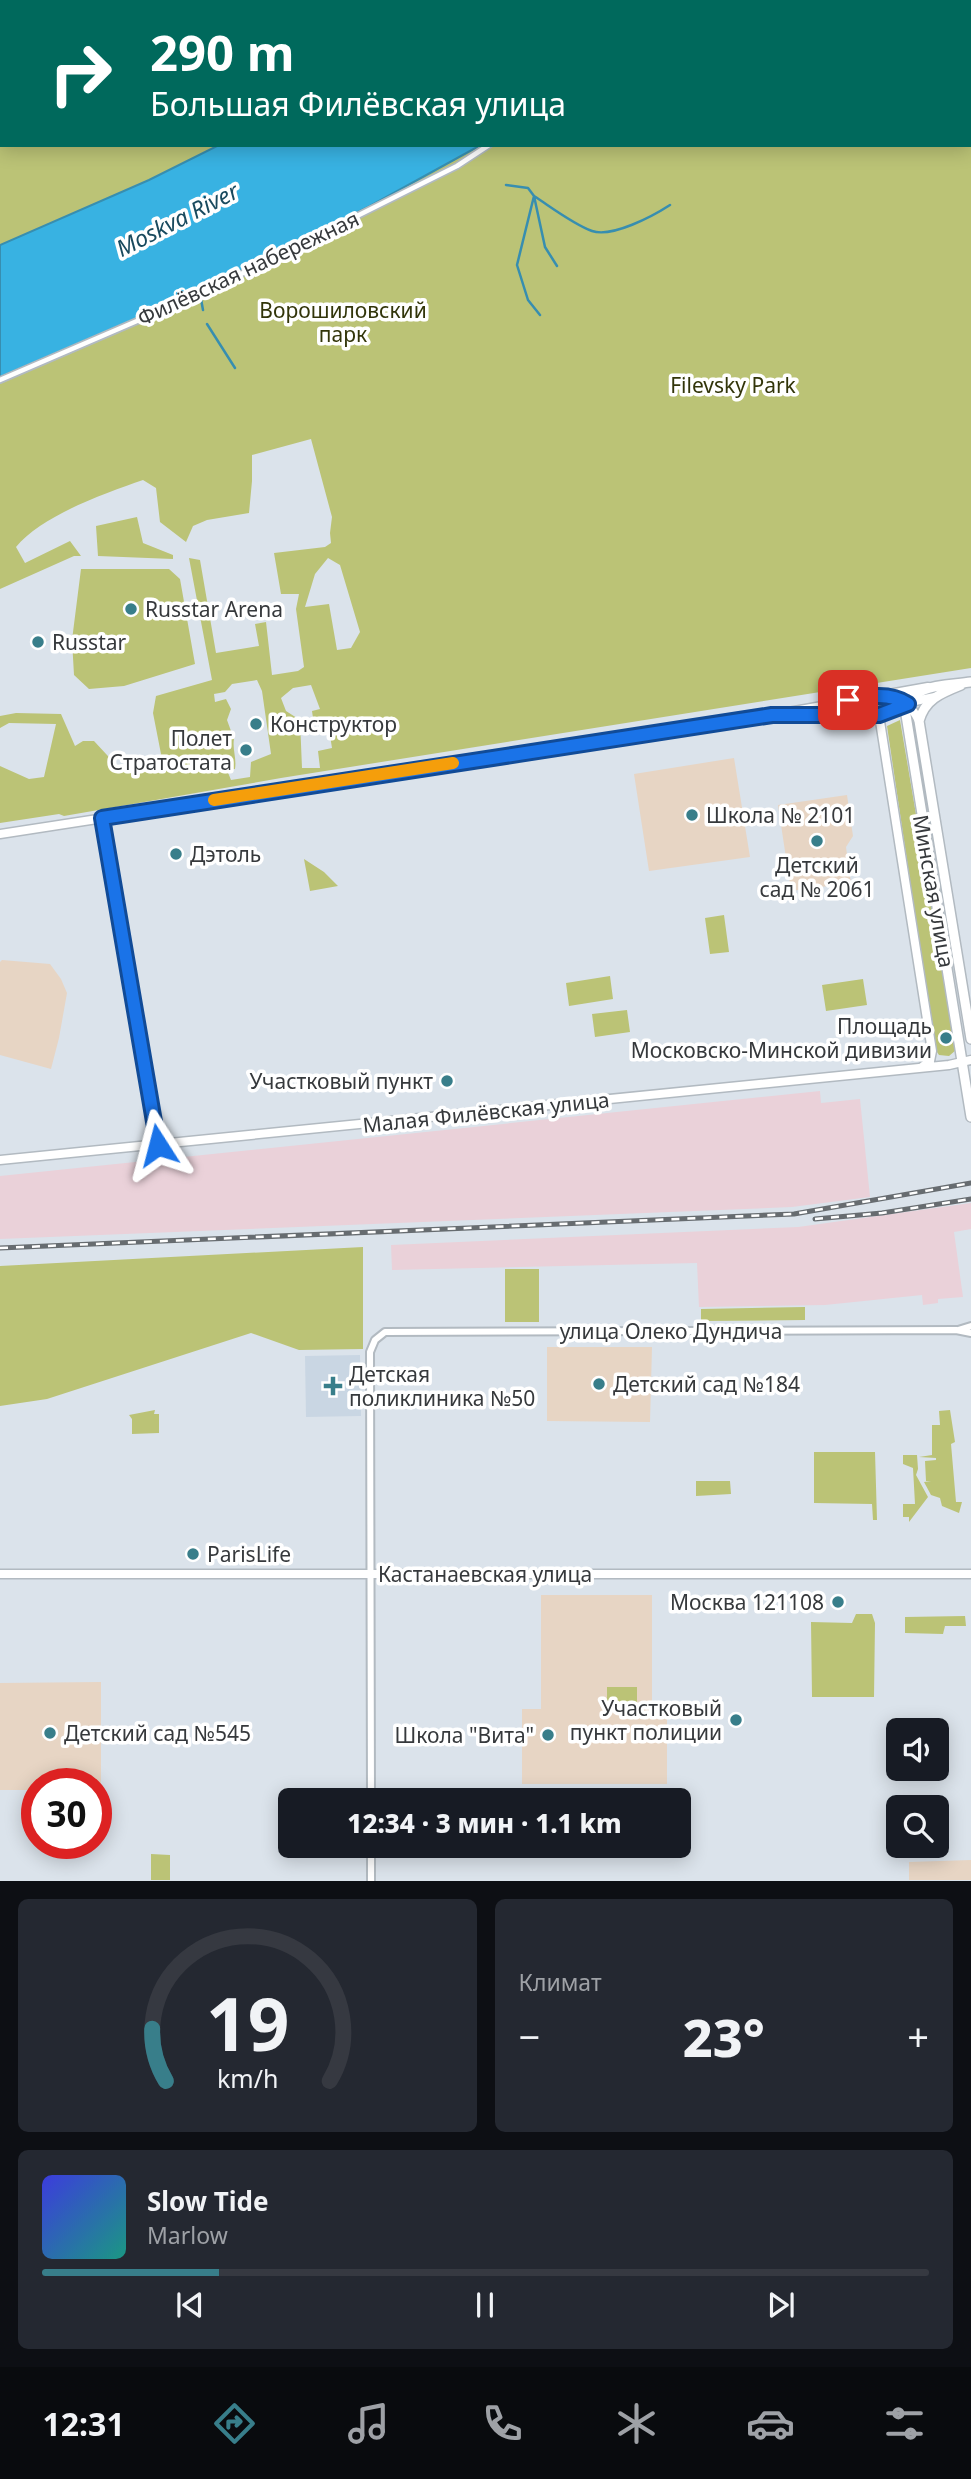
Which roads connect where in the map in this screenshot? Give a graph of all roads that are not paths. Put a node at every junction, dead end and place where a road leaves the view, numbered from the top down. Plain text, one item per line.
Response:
1 (486, 147) edge
2 (0, 380) edge
3 (968, 683) edge
4 (941, 684) junction
5 (873, 695) junction
6 (935, 696) junction
7 (908, 704) junction
8 (889, 711) junction
9 (772, 715) junction
10 (879, 715) junction
11 (919, 721) junction
12 (906, 726) junction
13 (102, 818) junction
14 (0, 834) edge
15 (971, 1039) edge
16 (967, 1061) edge
17 (922, 1068) junction
18 (971, 1117) edge
19 (158, 1145) junction
20 (0, 1160) edge
21 (971, 1326) edge
22 (956, 1330) junction
23 (971, 1333) edge
24 (0, 1574) edge
25 (370, 1574) junction
26 (971, 1574) edge
27 (371, 1788) edge
28 (371, 1858) edge
29 (371, 1881) edge

1 - 2 street, Филёвская набережная
3 - 4 main road
3 - 6 main road
4 - 5 street
4 - 7 main road
5 - 7 street
5 - 9 street
6 - 7 street
6 - 11 main road
7 - 8 street
7 - 11 street
7 - 12 main road, Минская улица
8 - 10 street
8 - 12 street
9 - 10 street
9 - 13 street
10 - 17 street, Минская улица
11 - 15 main road, Минская улица
12 - 16 main road, Минская улица
13 - 14 street
13 - 19 street
16 - 17 street, Малая Филёвская улица
16 - 18 main road, Минская улица
17 - 19 street, Малая Филёвская улица
19 - 20 street, Малая Филёвская улица
21 - 22 street, улица Олеко Дундича
22 - 23 street, улица Олеко Дундича
22 - 25 street, улица Олеко Дундича
24 - 25 street, Кастанаевская улица
25 - 26 street, Кастанаевская улица
25 - 27 street
28 - 29 street

